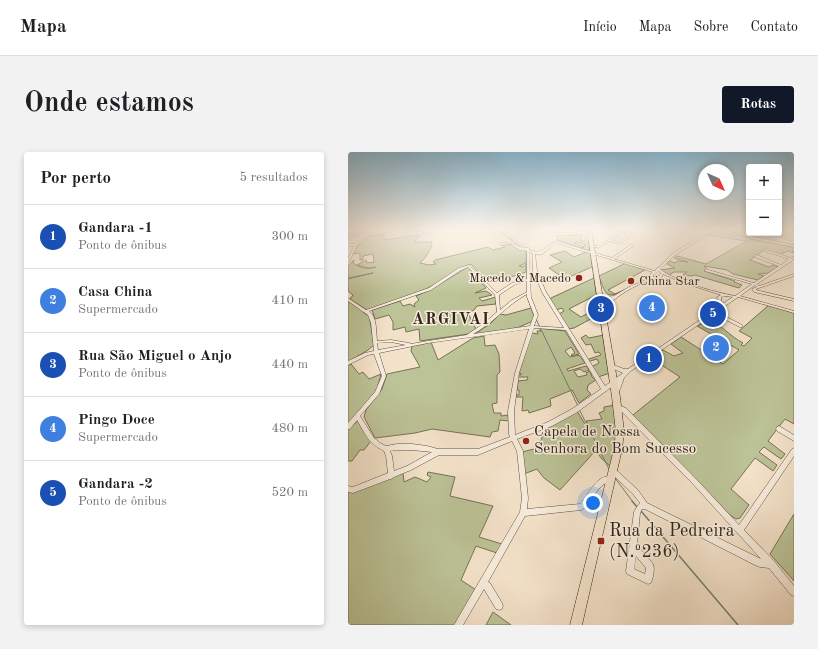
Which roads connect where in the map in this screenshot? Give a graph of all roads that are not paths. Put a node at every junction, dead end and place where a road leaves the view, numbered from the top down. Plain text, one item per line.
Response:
1 (353, 251) edge
2 (528, 251) edge
3 (530, 251) edge
4 (544, 251) edge
5 (594, 251) edge
6 (600, 251) edge
7 (624, 251) edge
8 (679, 251) edge
9 (769, 251) edge
10 (534, 254) junction
11 (756, 256) dead end
12 (793, 258) edge
13 (612, 259) junction
14 (348, 262) edge
15 (782, 266) junction
16 (706, 270) dead end
17 (655, 273) junction
18 (536, 275) junction
19 (794, 275) edge
20 (597, 276) junction
21 (528, 279) junction
22 (757, 285) junction
23 (529, 292) junction
24 (497, 295) junction
25 (726, 296) junction
26 (737, 296) junction
27 (602, 298) junction
28 (613, 298) junction
29 (348, 299) edge
30 (721, 300) junction
31 (794, 300) edge
32 (730, 301) junction
33 (605, 306) junction
34 (722, 307) junction
35 (366, 311) junction
36 (714, 312) junction
37 (794, 312) edge
38 (500, 313) junction
39 (741, 326) dead end
40 (533, 328) junction
41 (566, 329) junction
42 (606, 333) junction
43 (466, 337) junction
44 (376, 342) junction
45 (412, 344) junction
46 (376, 352) junction
47 (348, 363) edge
48 (612, 366) junction
49 (621, 375) junction
50 (604, 389) junction
51 (618, 407) junction
52 (358, 417) junction
53 (348, 427) edge
54 (780, 429) dead end
55 (514, 438) junction
56 (794, 438) edge
57 (386, 449) junction
58 (794, 451) edge
59 (438, 452) junction
60 (612, 475) junction
61 (391, 476) junction
62 (348, 489) edge
63 (645, 506) junction
64 (522, 513) junction
65 (740, 530) junction
66 (634, 548) dead end
67 (771, 564) junction
68 (482, 583) junction
69 (794, 592) edge
70 (499, 606) dead end
71 (458, 625) edge
72 (576, 625) edge

1 - 14 street
2 - 21 street
3 - 10 street
4 - 10 street
5 - 20 main road
6 - 13 street
7 - 13 street
8 - 17 street
9 - 12 street
10 - 18 street
11 - 15 street
12 - 15 street
13 - 17 street
15 - 22 street
16 - 22 street
17 - 17 street
17 - 25 street
17 - 28 street
18 - 21 street
18 - 41 street
19 - 22 street
20 - 27 main road
20 - 27 main road
21 - 23 street
21 - 24 street
22 - 26 street
22 - 31 street
23 - 38 street
23 - 40 street
24 - 35 street
24 - 38 street
25 - 26 street
25 - 30 street
25 - 32 street
26 - 32 street
26 - 37 street
27 - 28 street
27 - 33 main road
27 - 42 main road
28 - 33 street
29 - 35 street
30 - 32 street
30 - 34 street
32 - 34 street
33 - 42 main road
34 - 36 street
35 - 44 street
36 - 39 street
36 - 49 street
38 - 43 street
40 - 41 street
40 - 43 street
40 - 55 street
41 - 50 street
42 - 48 main road
43 - 45 street
44 - 45 street
44 - 46 street
45 - 46 street
46 - 47 street
46 - 52 street
48 - 49 main road
48 - 49 street
49 - 50 street
49 - 51 main road
50 - 55 street
51 - 60 main road
51 - 65 street
52 - 53 street
52 - 57 street
54 - 56 street
55 - 59 street
55 - 64 street
57 - 59 street
57 - 61 street
58 - 65 street
59 - 61 street
60 - 63 street
60 - 64 street
60 - 72 main road
61 - 62 street
63 - 66 street
63 - 67 street
64 - 68 street
65 - 67 street
67 - 69 street
68 - 70 street
68 - 71 street

